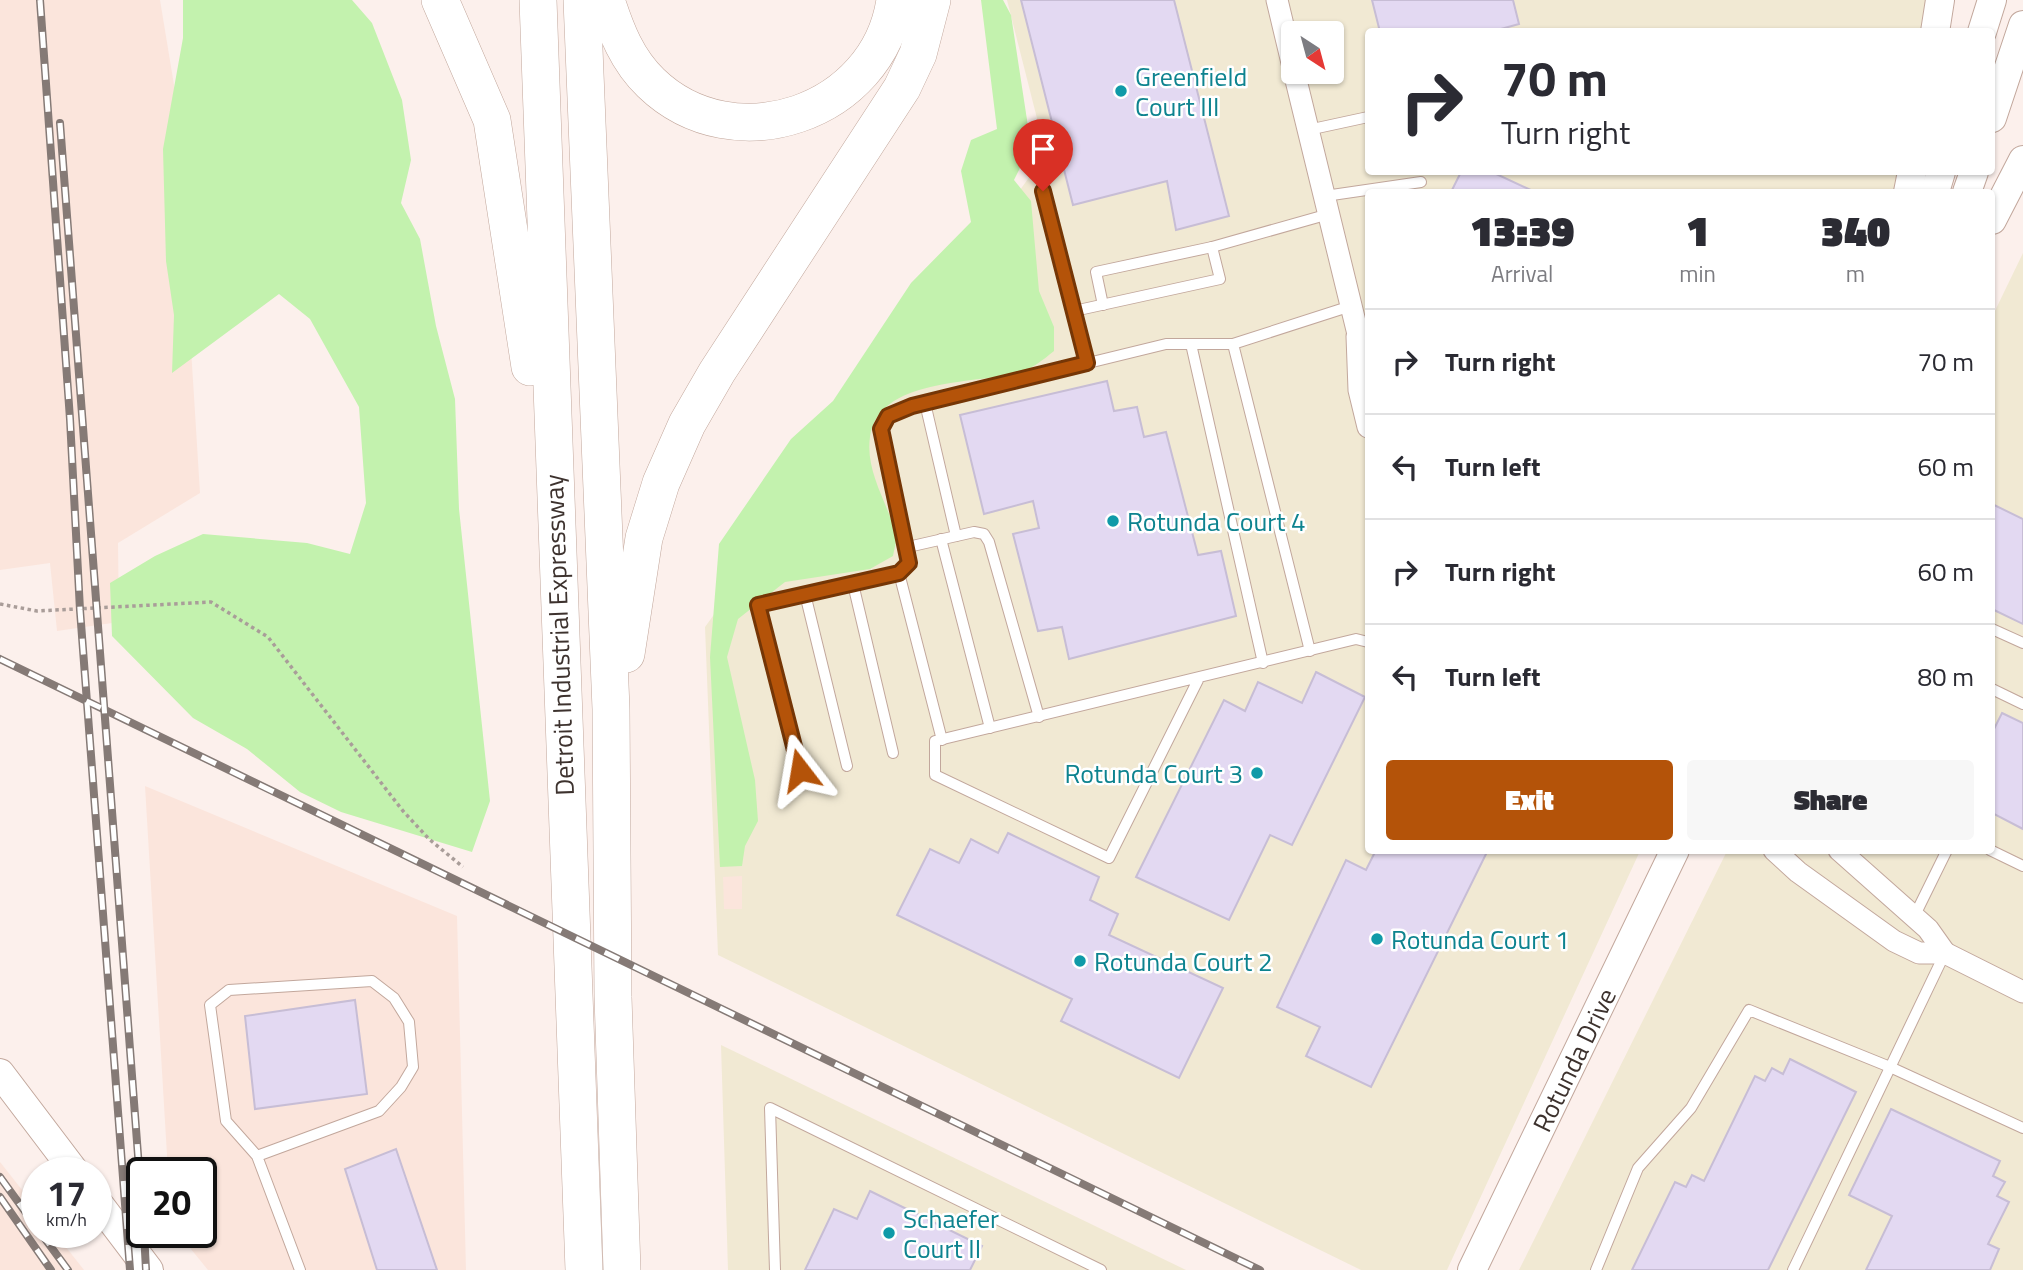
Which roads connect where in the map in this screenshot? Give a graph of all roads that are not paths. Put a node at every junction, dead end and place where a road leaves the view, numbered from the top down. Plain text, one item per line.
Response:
1 (440, 0) edge
2 (538, 0) edge
3 (582, 0) edge
4 (606, 0) edge
5 (895, 0) edge
6 (932, 0) edge
7 (1277, 0) edge
8 (1940, 0) edge
9 (1992, 0) edge
10 (1282, 21) edge
11 (2023, 25) edge
12 (1936, 28) edge
13 (1983, 28) edge
14 (1297, 84) edge
15 (1995, 109) edge
16 (1365, 118) edge
17 (1308, 130) junction
18 (2023, 160) edge
19 (1421, 182) dead end
20 (1392, 189) edge
21 (1043, 191) dead end
22 (1365, 196) edge
23 (1327, 205) junction
24 (1995, 214) edge
25 (1212, 247) junction
26 (1103, 305) junction
27 (1351, 306) junction
28 (1074, 311) junction
29 (1357, 330) junction
30 (1191, 344) junction
31 (1233, 344) junction
32 (1365, 350) edge
33 (1087, 363) junction
34 (925, 403) junction
35 (1365, 415) edge
36 (956, 536) junction
37 (941, 539) junction
38 (555, 540) junction
39 (908, 547) junction
40 (899, 573) junction
41 (853, 583) junction
42 (805, 594) junction
43 (1995, 630) edge
44 (1365, 641) edge
45 (2023, 643) edge
46 (1310, 651) junction
47 (1263, 663) junction
48 (1198, 680) junction
49 (1995, 690) edge
50 (2023, 704) edge
51 (611, 709) junction
52 (1039, 717) junction
53 (990, 728) junction
54 (942, 740) junction
55 (893, 753) dead end
56 (847, 766) dead end
57 (812, 776) dead end
58 (1995, 852) edge
59 (1673, 854) edge
60 (1778, 854) edge
61 (1843, 854) edge
62 (1945, 854) edge
63 (2023, 866) edge
64 (1914, 917) junction
65 (1945, 953) junction
66 (2023, 992) edge
67 (1890, 1067) junction
68 (0, 1073) edge
69 (2023, 1128) edge
70 (257, 1156) junction
71 (64, 1157) edge
72 (112, 1221) edge
73 (149, 1270) edge
74 (300, 1270) edge
75 (584, 1270) edge
76 (622, 1270) edge
77 (775, 1270) edge
78 (1101, 1270) edge
79 (1472, 1270) edge
80 (1596, 1270) edge
81 (1793, 1270) edge

1 - 38 highway
2 - 38 highway, Detroit Industrial Expressway
3 - 51 highway, Detroit Industrial Expressway
4 - 5 highway
6 - 51 highway
7 - 10 street
8 - 12 main road
9 - 13 main road
11 - 15 main road
14 - 17 street
16 - 17 lane
17 - 23 street
18 - 24 main road
19 - 20 lane
21 - 28 lane
22 - 23 lane
23 - 25 lane
23 - 27 street
25 - 26 lane
25 - 26 lane
26 - 28 lane
27 - 29 street
27 - 31 lane
28 - 33 lane
29 - 32 street
29 - 35 street
30 - 31 lane
30 - 33 lane
30 - 47 lane
31 - 46 lane
33 - 34 lane
34 - 36 lane
34 - 39 lane
36 - 37 lane
36 - 52 lane
37 - 39 lane
37 - 53 lane
38 - 75 highway, Detroit Industrial Expressway
39 - 40 lane
40 - 41 lane
40 - 54 lane
41 - 42 lane
41 - 55 lane
42 - 56 lane
42 - 57 lane
43 - 45 lane
44 - 46 lane
46 - 47 lane
47 - 48 lane
48 - 52 lane
48 - 54 lane
49 - 50 lane
51 - 76 highway, Detroit Industrial Expressway
52 - 53 lane
53 - 54 lane
58 - 63 lane
59 - 79 main road, Rotunda Drive
60 - 65 street
61 - 64 street
62 - 64 lane
64 - 65 street
65 - 66 street
65 - 67 lane
67 - 69 lane
67 - 80 lane
67 - 81 lane
68 - 71 main road
70 - 70 lane
70 - 74 lane
72 - 73 main road
77 - 78 lane

